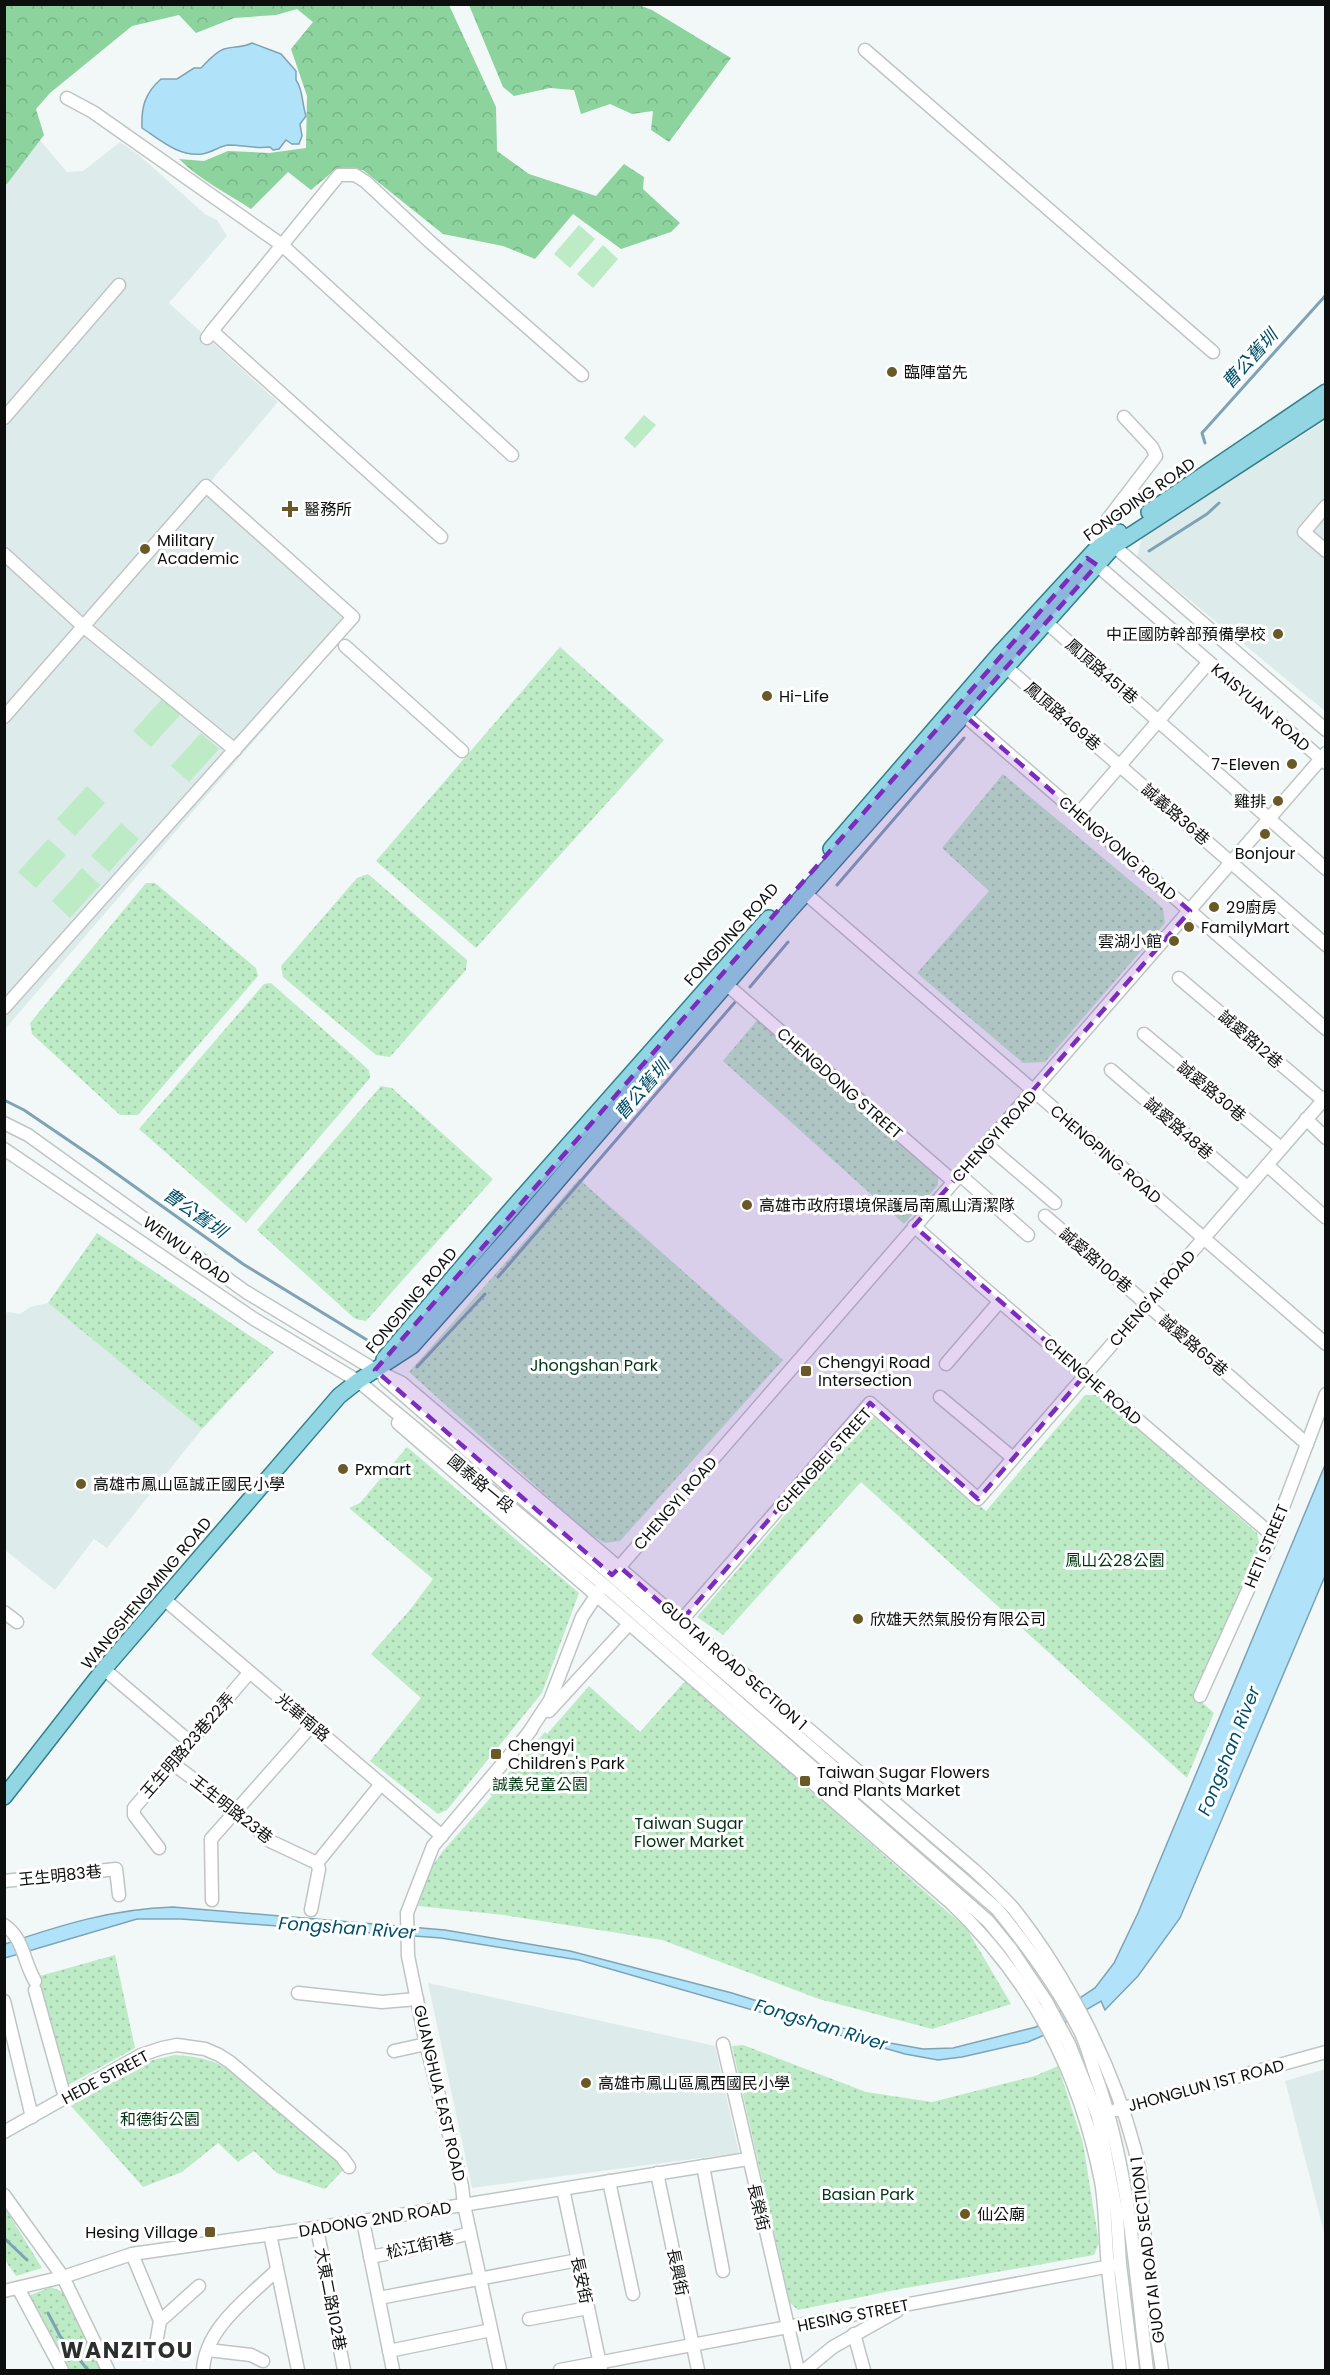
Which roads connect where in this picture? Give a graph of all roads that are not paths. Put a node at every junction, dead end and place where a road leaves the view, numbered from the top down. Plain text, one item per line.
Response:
1 (865, 50) dead end
2 (68, 98) dead end
3 (282, 245) junction
4 (119, 285) dead end
5 (1214, 352) dead end
6 (582, 375) dead end
7 (1326, 392) edge
8 (1326, 408) edge
9 (4, 417) edge
10 (1124, 417) dead end
11 (512, 455) dead end
12 (1326, 506) edge
13 (441, 537) dead end
14 (1111, 543) junction
15 (1326, 551) edge
16 (4, 554) edge
17 (1093, 557) junction
18 (1046, 622) junction
19 (83, 626) junction
20 (345, 646) dead end
21 (1209, 662) junction
22 (1006, 667) junction
23 (964, 715) junction
24 (4, 717) edge
25 (1159, 720) junction
26 (1326, 730) edge
27 (235, 750) junction
28 (462, 751) dead end
29 (1324, 759) edge
30 (1120, 765) junction
31 (1079, 813) junction
32 (1270, 819) junction
33 (1232, 863) junction
34 (1326, 869) edge
35 (805, 893) junction
36 (1190, 911) junction
37 (1326, 945) edge
38 (1179, 978) dead end
39 (726, 984) junction
40 (4, 1008) edge
41 (1326, 1029) edge
42 (1144, 1034) dead end
43 (1111, 1070) dead end
44 (1033, 1091) junction
45 (1324, 1099) edge
46 (1306, 1119) junction
47 (4, 1123) edge
48 (1326, 1138) edge
49 (986, 1144) junction
50 (1281, 1148) junction
51 (4, 1149) edge
52 (1267, 1165) junction
53 (956, 1178) junction
54 (1247, 1186) junction
55 (1055, 1203) dead end
56 (1045, 1216) dead end
57 (1325, 1216) edge
58 (914, 1226) junction
59 (1028, 1235) dead end
60 (1204, 1238) junction
61 (1000, 1301) junction
62 (1147, 1304) junction
63 (1326, 1344) edge
64 (946, 1364) dead end
65 (375, 1370) junction
66 (1085, 1375) junction
67 (358, 1381) junction
68 (1326, 1394) edge
69 (940, 1396) dead end
70 (1307, 1444) junction
71 (1013, 1458) junction
72 (978, 1498) joint
73 (1272, 1535) junction
74 (608, 1581) junction
75 (164, 1599) junction
76 (4, 1612) edge
77 (681, 1621) junction
78 (17, 1622) dead end
79 (629, 1624) junction
80 (104, 1670) junction
81 (249, 1673) junction
82 (1200, 1696) dead end
83 (312, 1725) junction
84 (527, 1735) junction
85 (190, 1742) junction
86 (172, 1763) junction
87 (381, 1784) junction
88 (4, 1797) edge
89 (236, 1811) junction
90 (442, 1836) junction
91 (159, 1848) dead end
92 (316, 1863) junction
93 (4, 1881) edge
94 (119, 1895) dead end
95 (212, 1900) dead end
96 (311, 1910) dead end
97 (10, 1928) edge
98 (1061, 1990) junction
99 (298, 1993) dead end
100 (417, 1999) junction
101 (4, 2001) edge
102 (1040, 2002) junction
103 (426, 2044) junction
104 (723, 2044) dead end
105 (394, 2051) dead end
106 (1326, 2052) edge
107 (65, 2098) junction
108 (1104, 2114) junction
109 (32, 2117) junction
110 (5, 2131) edge
111 (748, 2159) junction
112 (703, 2166) junction
113 (349, 2167) dead end
114 (657, 2173) junction
115 (609, 2181) junction
116 (563, 2189) junction
117 (4, 2195) edge
118 (464, 2205) junction
119 (363, 2222) junction
120 (317, 2228) junction
121 (470, 2233) junction
122 (270, 2234) junction
123 (132, 2254) junction
124 (370, 2257) junction
125 (578, 2260) junction
126 (1140, 2260) junction
127 (1114, 2265) junction
128 (277, 2270) junction
129 (723, 2271) dead end
130 (63, 2277) junction
131 (480, 2277) junction
132 (199, 2286) dead end
133 (18, 2288) junction
134 (4, 2291) edge
135 (633, 2294) dead end
136 (379, 2298) junction
137 (917, 2302) junction
138 (588, 2308) junction
139 (529, 2319) dead end
140 (160, 2321) junction
141 (788, 2327) junction
142 (491, 2330) junction
143 (854, 2334) junction
144 (156, 2344) dead end
145 (693, 2345) junction
146 (208, 2350) junction
147 (389, 2350) junction
148 (263, 2361) dead end
149 (600, 2367) edge
150 (62, 2370) edge
151 (108, 2370) edge
152 (203, 2370) edge
153 (298, 2370) edge
154 (344, 2370) edge
155 (393, 2370) edge
156 (500, 2370) edge
157 (560, 2370) edge
158 (698, 2370) edge
159 (798, 2370) edge
160 (805, 2370) edge
161 (864, 2370) edge
162 (1120, 2370) edge
163 (1133, 2370) edge
164 (1147, 2370) edge
165 (1162, 2370) edge

1 - 5 street
2 - 3 street
3 - 6 street
3 - 11 street
3 - 13 street
4 - 9 street
7 - 14 main road, FONGDING ROAD
8 - 14 main road, FONGDING ROAD
10 - 17 street
12 - 15 street
14 - 17 main road, FONGDING ROAD
14 - 26 street, KAISYUAN ROAD
16 - 19 street
17 - 18 main road, FONGDING ROAD
17 - 21 street, KAISYUAN ROAD
17 - 65 main road, FONGDING ROAD
18 - 22 main road, FONGDING ROAD
18 - 25 street, 鳳頂路451巷
19 - 24 street
19 - 27 street
19 - 27 street
20 - 28 street
21 - 25 street
21 - 29 street, KAISYUAN ROAD
22 - 23 main road, FONGDING ROAD
22 - 30 street, 鳳頂路469巷
23 - 31 street, CHENGYONG ROAD
23 - 35 main road, FONGDING ROAD
25 - 30 street
25 - 32 street, 鳳頂路451巷
27 - 40 street
29 - 32 street, CHENGYI ROAD
30 - 31 street
30 - 33 street, 誠義路36巷
31 - 36 street, CHENGYONG ROAD
32 - 33 street, CHENGYI ROAD
32 - 34 street, 鳳頂路451巷
33 - 36 street, CHENGYI ROAD
33 - 37 street, 誠義路36巷
35 - 39 main road, FONGDING ROAD
35 - 44 street, CHENGPING ROAD
36 - 41 street, CHENGYONG ROAD
36 - 44 street, CHENGYI ROAD
38 - 45 street, 誠愛路12巷
39 - 53 street, CHENGDONG STREET
39 - 65 main road, FONGDING ROAD
42 - 50 street, 誠愛路30巷
43 - 54 street, 誠愛路48巷
44 - 49 street, CHENGYI ROAD
44 - 60 street, CHENGPING ROAD
45 - 46 street, CHENG'AI ROAD
46 - 48 street
46 - 50 street, CHENG'AI ROAD
47 - 65 street, WEIWU ROAD
49 - 53 street, CHENGYI ROAD
49 - 55 street
50 - 52 street, CHENG'AI ROAD
51 - 67 street, WEIWU ROAD
52 - 54 street, CHENG'AI ROAD
52 - 57 street
53 - 58 street, CHENGYI ROAD
53 - 59 street, CHENGDONG STREET
54 - 60 street, CHENG'AI ROAD
56 - 62 street, 誠愛路100巷
58 - 61 street, CHENGHE ROAD
58 - 74 street, CHENGYI ROAD
60 - 62 street, CHENG'AI ROAD
60 - 63 street, CHENGPING ROAD
61 - 64 street
61 - 66 street, CHENGHE ROAD
62 - 66 street, CHENG'AI ROAD
62 - 70 street, 誠愛路65巷
65 - 67 main road, WANGSHENGMING ROAD
65 - 74 street, 國泰路一段
66 - 71 street, CHENG'AI ROAD
66 - 73 street, CHENGHE ROAD
67 - 74 street, 國泰路一段
67 - 75 main road, WANGSHENGMING ROAD
68 - 70 street, HETI STREET
69 - 71 street
70 - 73 street, HETI STREET
71 - 72 street, CHENG'AI ROAD
72 - 77 street, CHENGBEI STREET
73 - 82 street, HETI STREET
74 - 77 street, GUOTAI ROAD SECTION 1
74 - 79 street
74 - 84 street
74 - 98 street, GUOTAI ROAD SECTION 1
74 - 102 street, GUOTAI ROAD SECTION 1
75 - 80 main road, WANGSHENGMING ROAD
75 - 81 street, 光華南路
76 - 78 street
77 - 98 street, GUOTAI ROAD SECTION 1
79 - 84 street
79 - 102 street
80 - 85 street
80 - 88 main road, WANGSHENGMING ROAD
81 - 83 street, 光華南路
81 - 85 street, 王生明路23巷22弄
83 - 87 street, 光華南路
83 - 89 street
84 - 90 street
85 - 86 street, 王生明路23巷22弄
86 - 89 street, 王生明路23巷
86 - 91 street, 王生明路23巷22弄
87 - 90 street, 光華南路
87 - 92 street
89 - 92 street, 王生明路23巷
89 - 95 street
90 - 100 street, GUANGHUA EAST ROAD
92 - 96 street
93 - 94 street, 王生明83巷
97 - 107 street
98 - 108 street, GUOTAI ROAD SECTION 1
99 - 100 street
100 - 103 street, GUANGHUA EAST ROAD
101 - 109 street
102 - 108 street, GUOTAI ROAD SECTION 1
103 - 105 street
103 - 118 street, GUANGHUA EAST ROAD
104 - 111 street, 長榮街
106 - 108 street, JHONGLUN 1ST ROAD
107 - 109 street, HEDE STREET
107 - 113 street, HEDE STREET
108 - 126 street, GUOTAI ROAD SECTION 1
108 - 127 street, GUOTAI ROAD SECTION 1
109 - 110 street, HEDE STREET
111 - 112 street, DADONG 2ND ROAD
111 - 141 street, 長榮街
112 - 114 street, DADONG 2ND ROAD
112 - 129 street
114 - 115 street, DADONG 2ND ROAD
114 - 145 street, 長興街
115 - 116 street, DADONG 2ND ROAD
115 - 135 street
116 - 118 street, DADONG 2ND ROAD
116 - 125 street, 長安街
117 - 130 street
118 - 119 street, DADONG 2ND ROAD
118 - 121 street, GUANGHUA EAST ROAD
119 - 120 street, DADONG 2ND ROAD
119 - 124 street
120 - 122 street, DADONG 2ND ROAD
120 - 154 street, 大東二路102巷
121 - 124 street, 松江街1巷
121 - 131 street, GUANGHUA EAST ROAD
122 - 123 street, DADONG 2ND ROAD
122 - 128 street
123 - 130 street, DADONG 2ND ROAD
123 - 140 street
124 - 136 street
125 - 131 street
125 - 138 street, 長安街
126 - 127 street, HESING STREET
126 - 164 street, GUOTAI ROAD SECTION 1
126 - 165 street, GUOTAI ROAD SECTION 1
127 - 137 street, HESING STREET
127 - 162 street, GUOTAI ROAD SECTION 1
127 - 163 street, GUOTAI ROAD SECTION 1
128 - 146 street
128 - 153 street
130 - 133 street, DADONG 2ND ROAD
130 - 151 street
131 - 136 street
131 - 142 street, GUANGHUA EAST ROAD
132 - 140 street
133 - 134 street, DADONG 2ND ROAD
133 - 150 street
136 - 147 street
137 - 141 street, HESING STREET
137 - 143 street
138 - 139 street
138 - 149 street, 長安街
140 - 144 street
141 - 145 street, HESING STREET
141 - 159 street, 長榮街
142 - 147 street
142 - 156 street, GUANGHUA EAST ROAD
143 - 160 street
143 - 161 street
145 - 149 street, HESING STREET
145 - 158 street, 長興街
146 - 148 street
146 - 152 street
147 - 155 street
149 - 157 street, HESING STREET

